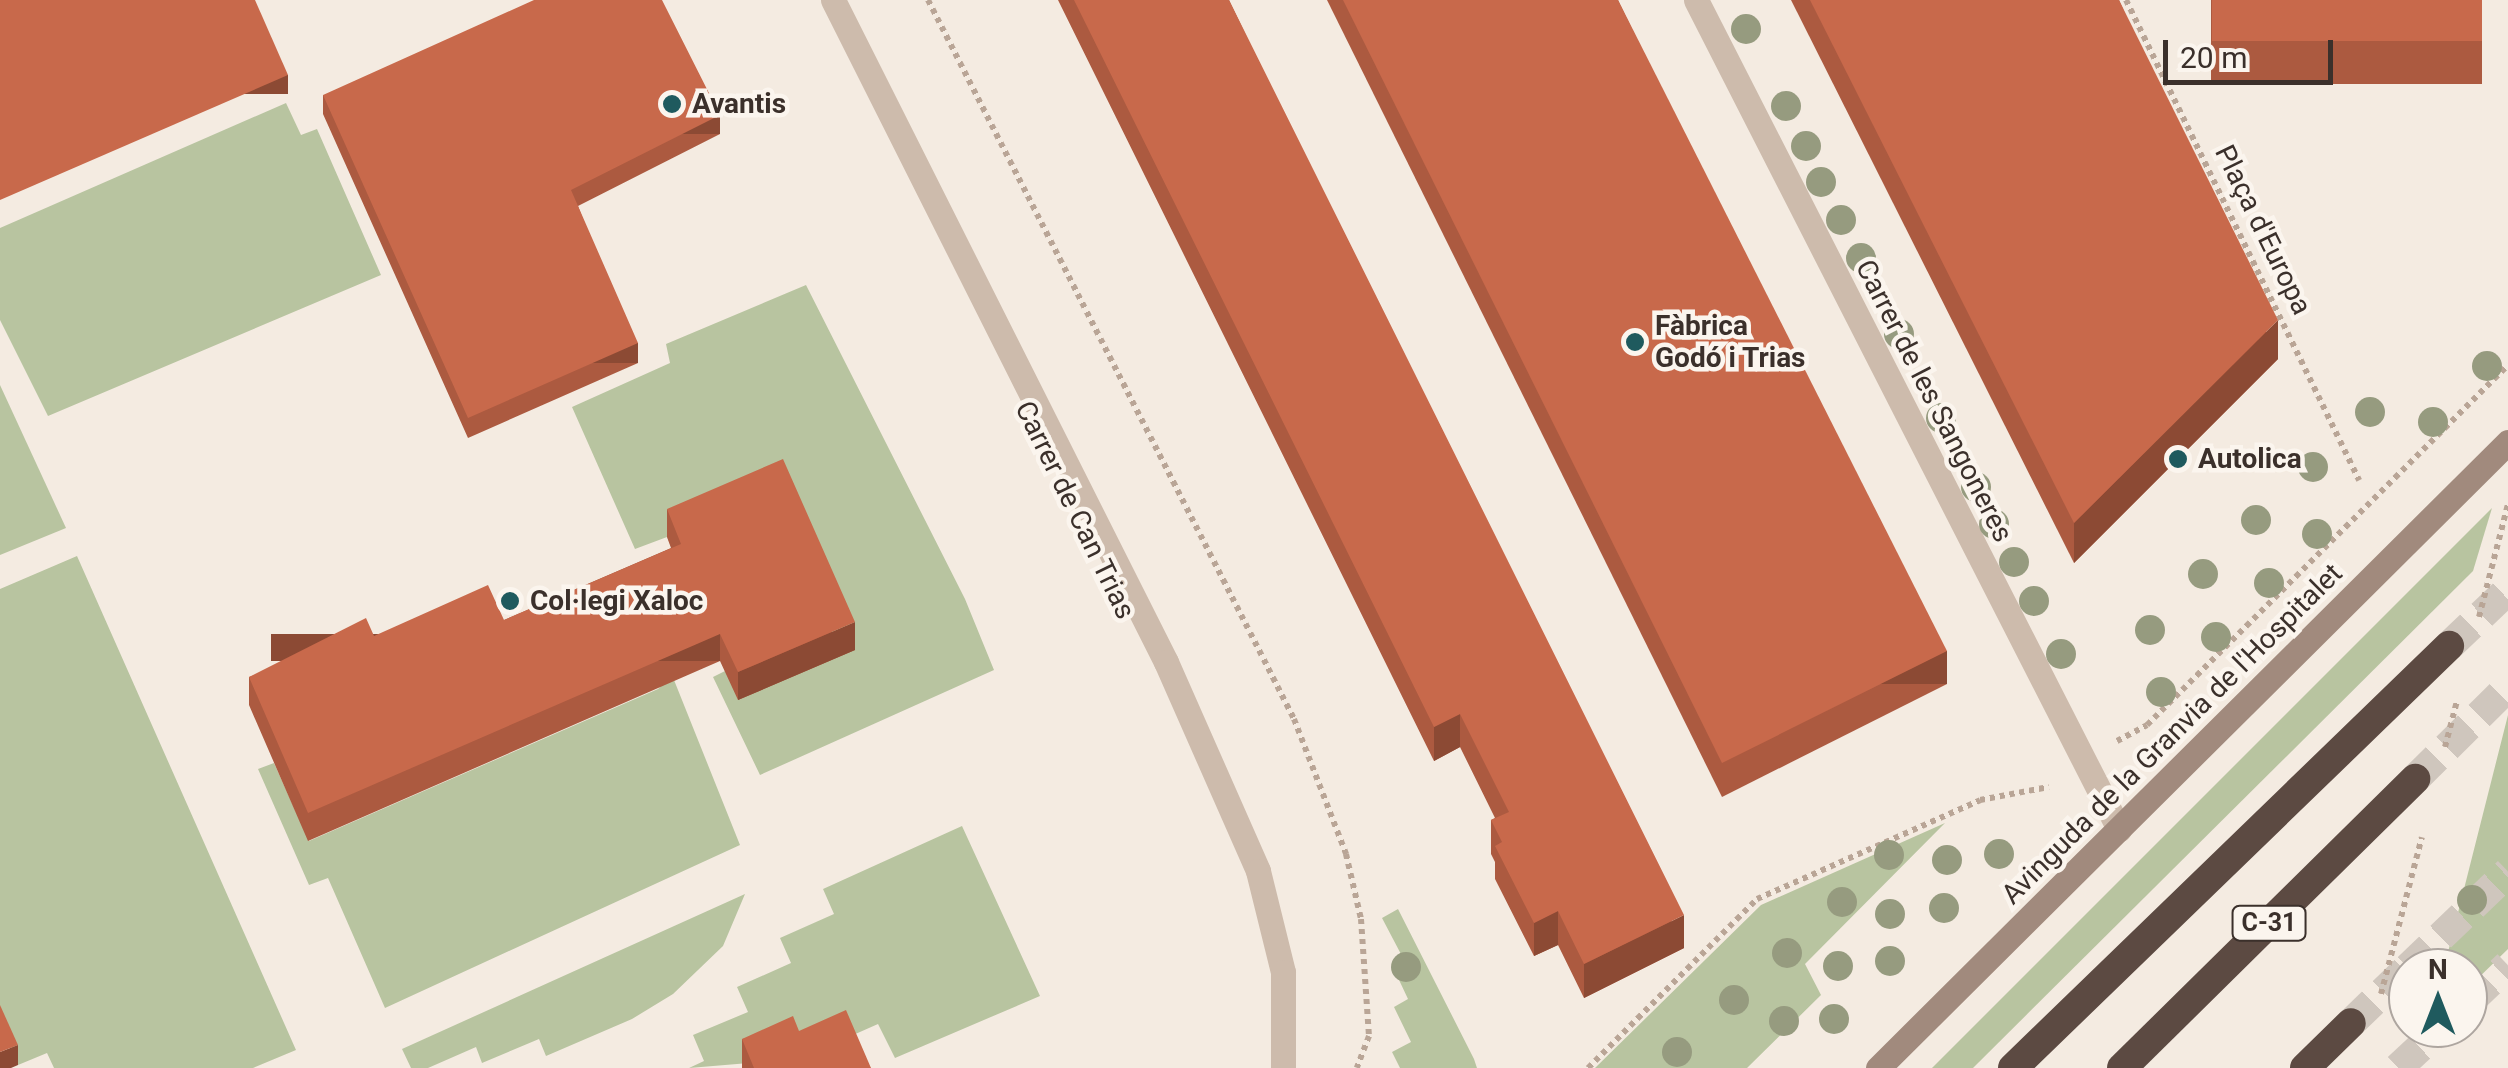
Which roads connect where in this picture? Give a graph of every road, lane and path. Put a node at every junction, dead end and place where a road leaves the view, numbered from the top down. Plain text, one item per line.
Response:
1 (833, 0) edge
2 (928, 0) edge
3 (1696, 0) edge
4 (2126, 0) edge
5 (2508, 365) edge
6 (2508, 442) edge
7 (2359, 480) dead end
8 (2449, 646) tunnel mouth
9 (2116, 742) dead end
10 (2415, 779) tunnel mouth
11 (2055, 785) dead end
12 (2119, 829) junction
13 (2351, 1023) tunnel mouth
14 (1283, 1068) edge
15 (1356, 1068) edge
16 (1588, 1068) edge
17 (1878, 1068) edge
18 (2013, 1068) edge
19 (2122, 1068) edge
20 (2305, 1068) edge

1 - 14 street, Carrer de Can Trias
2 - 15 path
3 - 12 street, Carrer de les Sangoneres
4 - 7 path, Plaça d'Europa
5 - 9 path, Avinguda de la Granvia de l'Hospitalet
6 - 12 main road, Avinguda de la Granvia de l'Hospitalet
8 - 18 highway
10 - 19 highway, C-31
11 - 16 path, Avinguda de la Granvia de l'Hospitalet
12 - 17 main road, Avinguda de la Granvia de l'Hospitalet
13 - 20 highway

